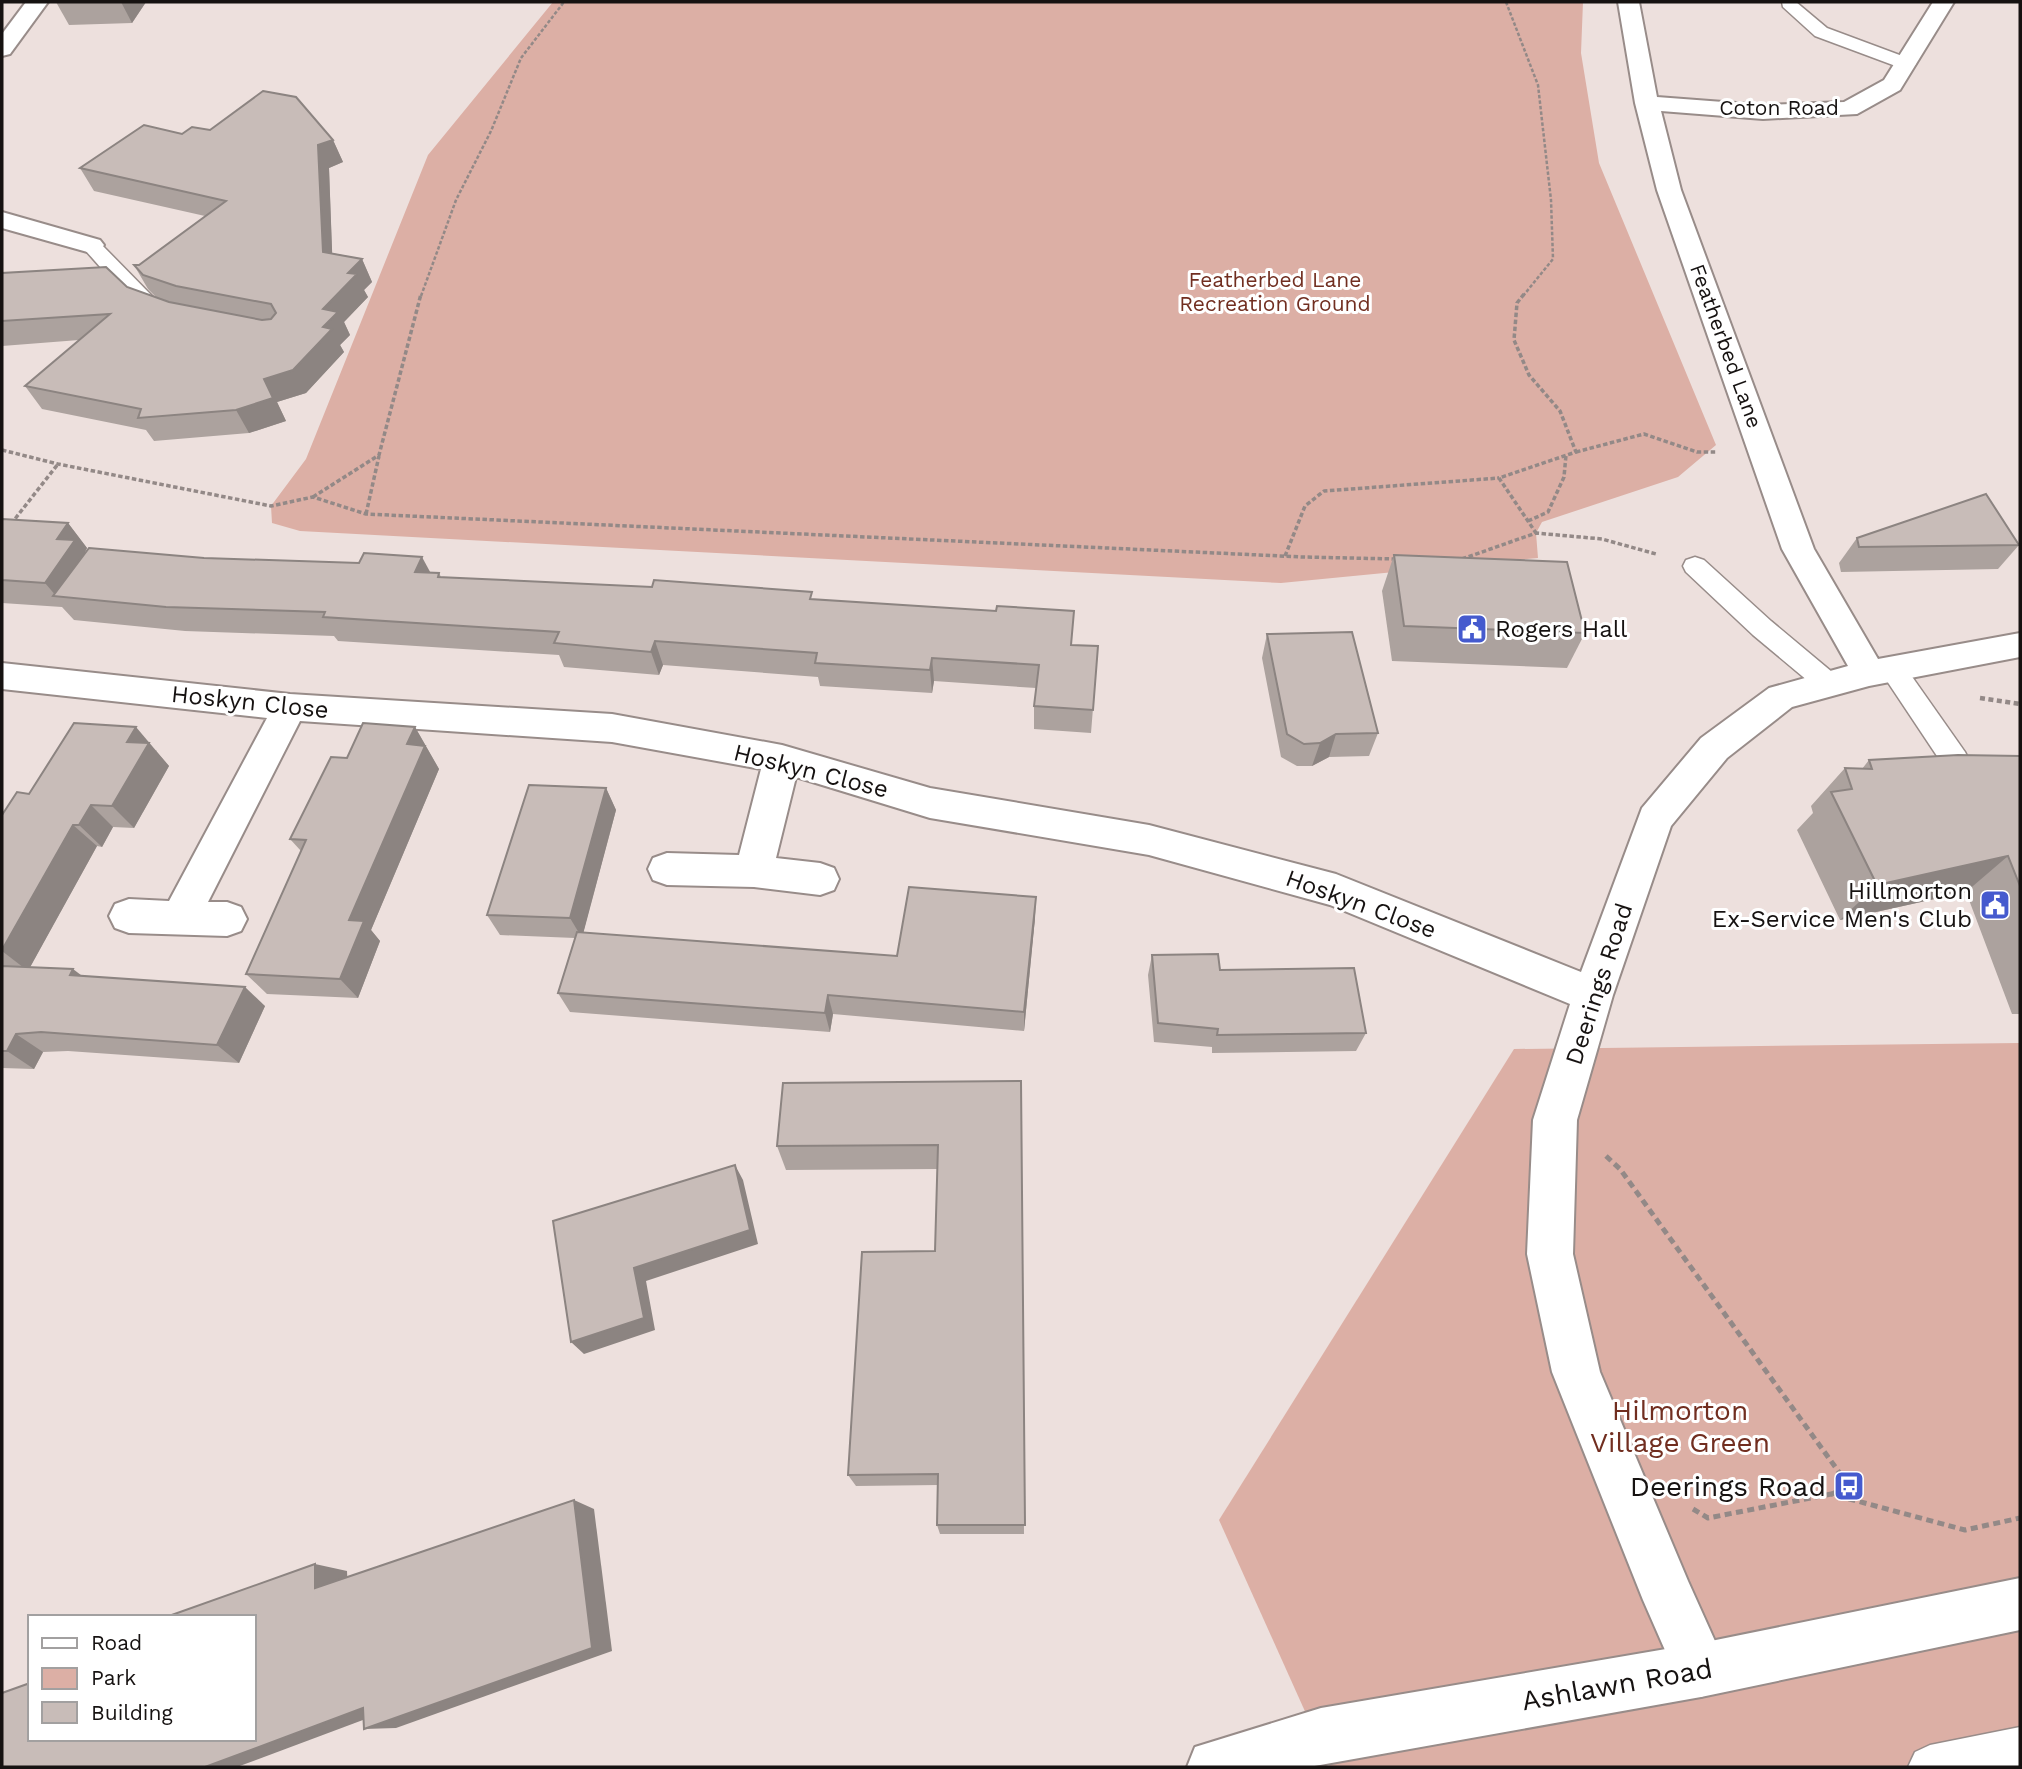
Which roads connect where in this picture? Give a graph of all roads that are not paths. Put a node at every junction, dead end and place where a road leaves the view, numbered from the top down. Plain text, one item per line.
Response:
1 (37, 2) edge
2 (1628, 2) edge
3 (1943, 2) edge
4 (1789, 4) dead end
5 (2, 48) edge
6 (1907, 64) junction
7 (1647, 103) junction
8 (2, 220) edge
9 (91, 245) joint
10 (184, 317) edge
11 (1695, 566) road end
12 (2020, 645) edge
13 (1863, 675) junction
14 (2, 676) edge
15 (290, 707) junction
16 (782, 759) junction
17 (1955, 760) edge
18 (667, 869) dead end
19 (754, 870) junction
20 (820, 880) dead end
21 (129, 916) dead end
22 (181, 916) junction
23 (227, 919) dead end
24 (1593, 995) junction
25 (2020, 1604) edge
26 (1701, 1670) junction
27 (2020, 1748) edge
28 (1215, 1767) edge
29 (1930, 1767) edge

1 - 5 main road
2 - 7 main road, Featherbed Lane
3 - 6 main road, Coton Road
4 - 6 lane
6 - 7 main road, Coton Road
7 - 13 main road, Featherbed Lane
8 - 9 main road
9 - 10 lane
11 - 13 lane
12 - 13 main road, Deerings Road
13 - 17 lane
13 - 24 main road, Deerings Road
14 - 15 main road, Hoskyn Close
15 - 16 main road, Hoskyn Close
15 - 22 main road
16 - 19 main road
16 - 24 main road, Hoskyn Close
18 - 19 main road
19 - 20 main road
21 - 22 main road
22 - 23 main road
24 - 26 main road, Deerings Road
25 - 26 main road, Ashlawn Road
26 - 28 main road, Ashlawn Road
27 - 29 lane

